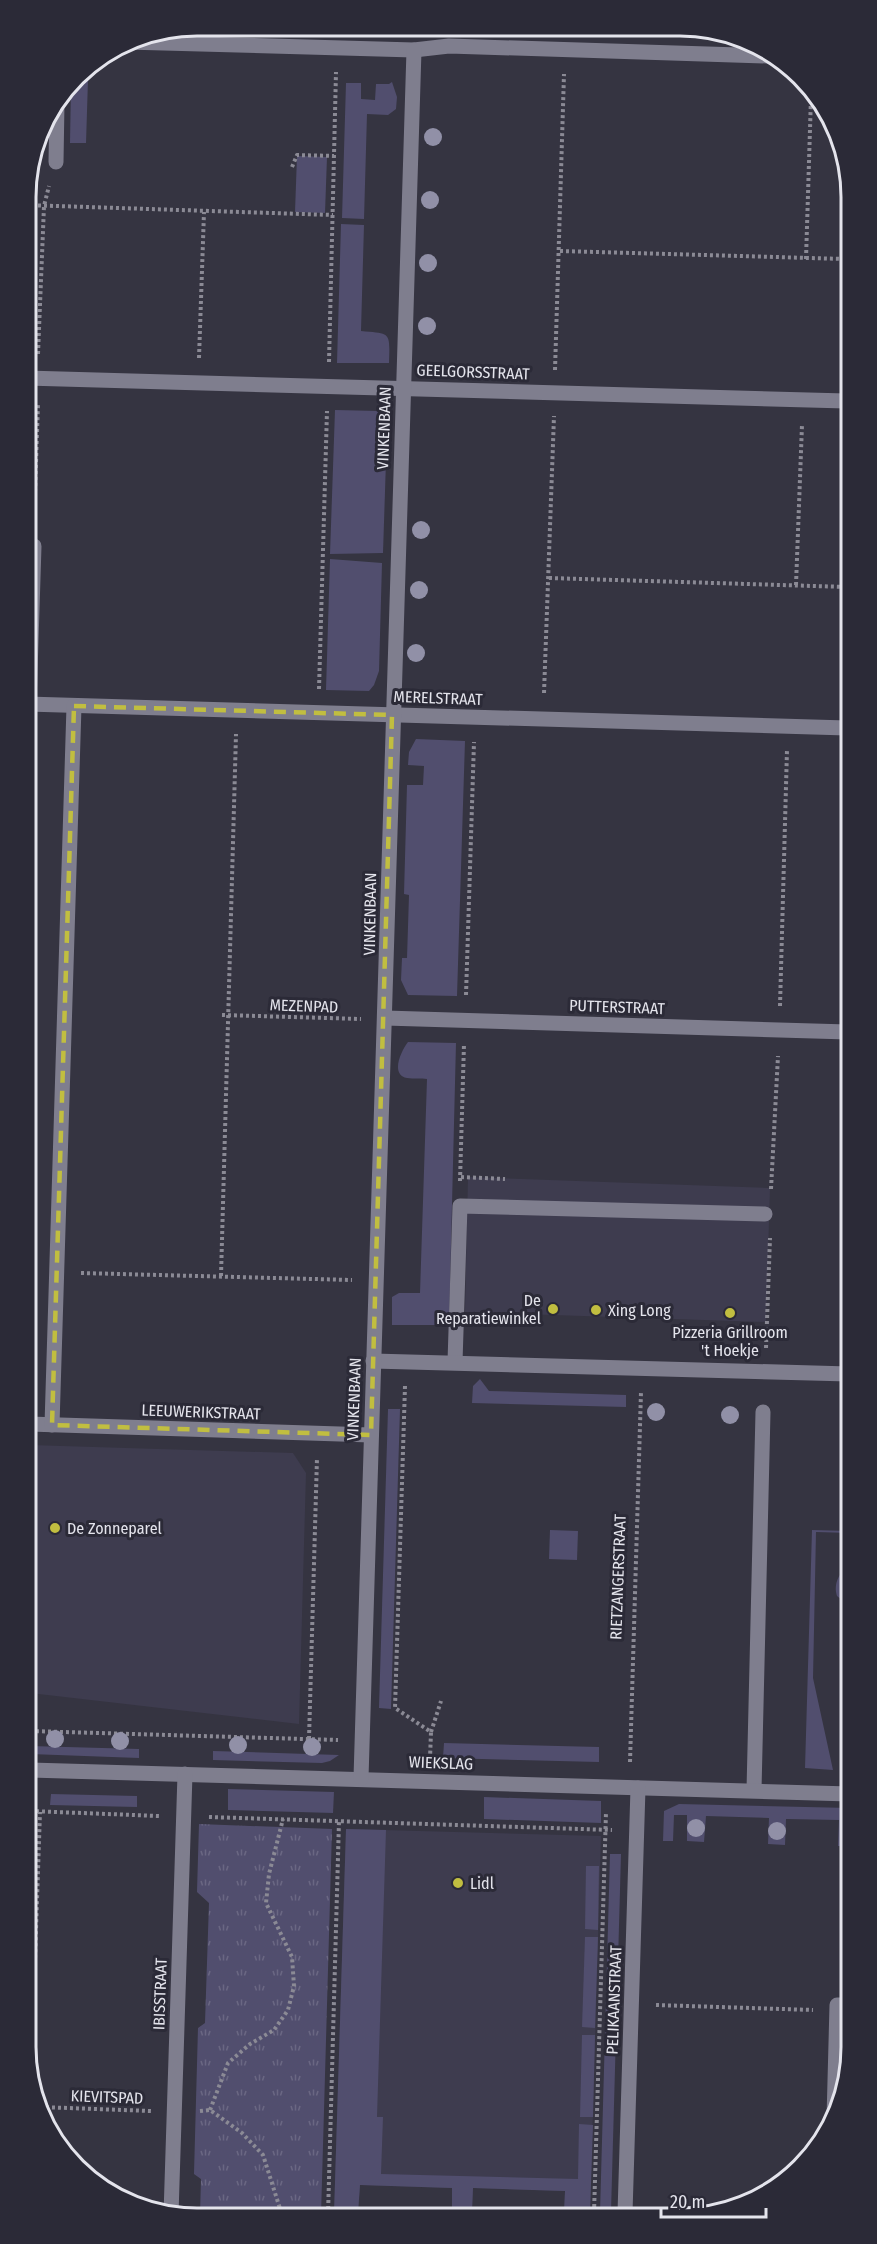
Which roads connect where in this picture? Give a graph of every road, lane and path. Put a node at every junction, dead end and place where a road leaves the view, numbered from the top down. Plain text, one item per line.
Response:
1 (151, 43) edge
2 (414, 50) junction
3 (565, 50) junction
4 (756, 56) edge
5 (811, 103) edge
6 (57, 119) edge
7 (334, 156) dead end
8 (56, 162) dead end
9 (292, 167) dead end
10 (36, 205) edge
11 (204, 212) junction
12 (333, 215) dead end
13 (560, 251) junction
14 (806, 259) junction
15 (841, 260) edge
16 (36, 378) edge
17 (198, 382) junction
18 (404, 388) junction
19 (554, 393) junction
20 (803, 400) junction
21 (841, 401) edge
22 (549, 578) junction
23 (796, 585) junction
24 (841, 587) edge
25 (36, 704) edge
26 (74, 706) junction
27 (236, 709) junction
28 (392, 715) junction
29 (475, 717) junction
30 (544, 720) junction
31 (841, 728) edge
32 (225, 1015) junction
33 (385, 1018) junction
34 (465, 1020) junction
35 (841, 1032) edge
36 (460, 1206) junction
37 (765, 1214) dead end
38 (55, 1272) junction
39 (221, 1276) junction
40 (375, 1280) junction
41 (373, 1361) junction
42 (406, 1361) junction
43 (455, 1362) junction
44 (642, 1368) junction
45 (841, 1374) edge
46 (763, 1412) dead end
47 (36, 1424) edge
48 (52, 1425) junction
49 (318, 1433) junction
50 (371, 1435) junction
51 (441, 1701) dead end
52 (395, 1708) junction
53 (391, 1716) dead end
54 (36, 1731) edge
55 (431, 1732) junction
56 (309, 1739) junction
57 (362, 1740) junction
58 (36, 1770) edge
59 (185, 1774) junction
60 (361, 1778) junction
61 (429, 1781) junction
62 (606, 1787) junction
63 (634, 1787) junction
64 (754, 1790) junction
65 (841, 1794) edge
66 (36, 1812) edge
67 (40, 1812) junction
68 (185, 1816) junction
69 (283, 1819) junction
70 (339, 1821) junction
71 (606, 1830) junction
72 (637, 1831) junction
73 (36, 1891) edge
74 (632, 2004) junction
75 (841, 2008) edge
76 (841, 2041) edge
77 (837, 2081) edge
78 (47, 2107) edge
79 (210, 2110) junction
80 (174, 2111) junction
81 (171, 2206) edge
82 (280, 2208) edge
83 (328, 2208) edge
84 (594, 2208) edge
85 (626, 2208) edge

1 - 2 street
2 - 3 street
2 - 18 street, VINKENBAAN
3 - 4 street
3 - 13 path
5 - 14 path
6 - 8 street
7 - 9 path
10 - 11 path
11 - 12 path
11 - 17 path
13 - 14 path
13 - 19 path
14 - 15 path
16 - 17 street, GEELGORSSTRAAT
17 - 18 street, GEELGORSSTRAAT
18 - 19 street, GEELGORSSTRAAT
18 - 28 street, VINKENBAAN
19 - 20 street, GEELGORSSTRAAT
19 - 22 path
20 - 21 street, GEELGORSSTRAAT
20 - 23 path
22 - 23 path
22 - 30 path
23 - 24 path
25 - 26 street, MERELSTRAAT
26 - 27 street, MERELSTRAAT
26 - 38 street
27 - 28 street, MERELSTRAAT
27 - 32 path
28 - 29 street, MERELSTRAAT
28 - 33 street, VINKENBAAN
29 - 30 street, MERELSTRAAT
29 - 34 path
30 - 31 street, MERELSTRAAT
32 - 33 path, MEZENPAD
32 - 39 path
33 - 34 street, PUTTERSTRAAT
33 - 40 street, VINKENBAAN
34 - 35 street, PUTTERSTRAAT
34 - 36 path
36 - 37 street
36 - 43 street
38 - 39 path
38 - 48 street
39 - 40 path
40 - 41 street, VINKENBAAN
41 - 42 street
41 - 50 street, VINKENBAAN
42 - 43 street
42 - 52 path
43 - 44 street
44 - 45 street
44 - 63 path, RIETZANGERSTRAAT
46 - 64 street
47 - 48 street, LEEUWERIKSTRAAT
48 - 49 street, LEEUWERIKSTRAAT
49 - 50 street, LEEUWERIKSTRAAT
49 - 56 path
50 - 57 street, VINKENBAAN
51 - 55 path
52 - 53 path
52 - 55 path
54 - 56 path
55 - 61 path
56 - 57 path
57 - 60 street, VINKENBAAN
58 - 59 street, WIEKSLAG
59 - 60 street, WIEKSLAG
59 - 68 street, IBISSTRAAT
60 - 61 street, WIEKSLAG
61 - 62 street, WIEKSLAG
62 - 63 street, WIEKSLAG
62 - 71 path
63 - 64 street, WIEKSLAG
63 - 72 street, PELIKAANSTRAAT
64 - 65 street, WIEKSLAG
66 - 67 path
67 - 68 path
67 - 73 path
68 - 69 path
68 - 80 street, IBISSTRAAT
69 - 70 path
69 - 79 path
70 - 71 path
70 - 83 path
71 - 72 path
71 - 84 path
72 - 74 street, PELIKAANSTRAAT
74 - 75 path
74 - 85 street, PELIKAANSTRAAT
76 - 77 street
78 - 80 path, KIEVITSPAD
79 - 80 path, KIEVITSPAD
79 - 82 path
80 - 81 street, IBISSTRAAT

